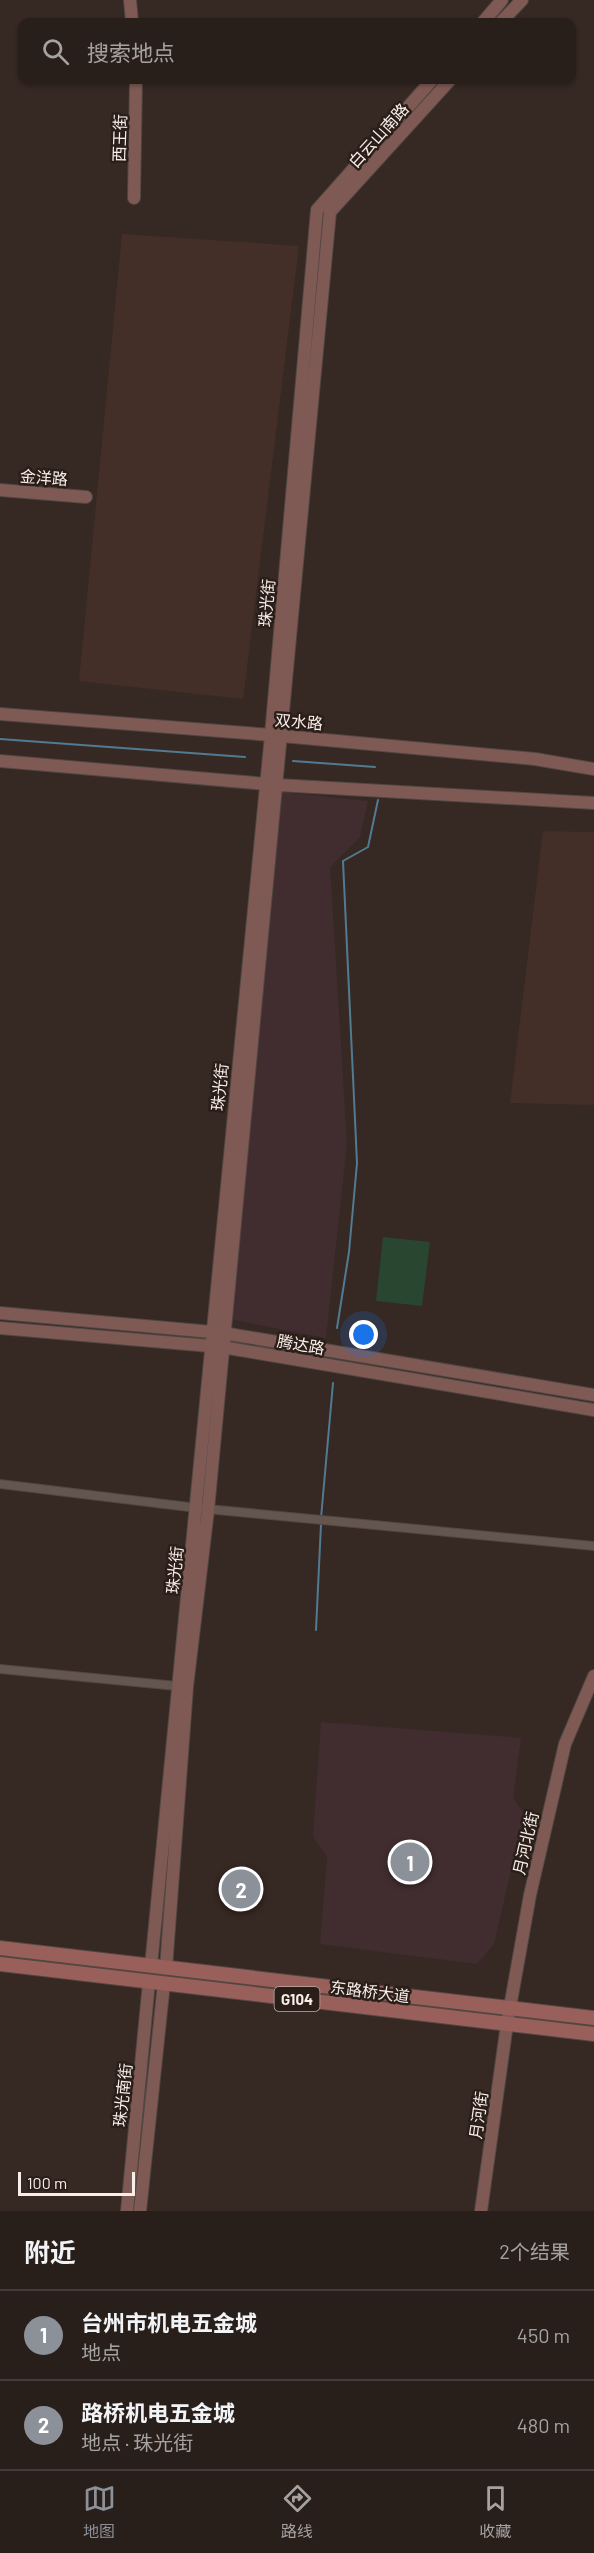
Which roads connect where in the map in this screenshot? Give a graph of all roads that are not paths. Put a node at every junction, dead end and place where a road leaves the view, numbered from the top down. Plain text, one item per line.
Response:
1 (130, 0) edge
2 (502, 0) edge
3 (522, 0) edge
4 (132, 18) edge
5 (486, 18) edge
6 (505, 18) edge
7 (136, 84) edge
8 (429, 84) edge
9 (446, 84) edge
10 (134, 198) dead end
11 (324, 211) junction
12 (0, 490) edge
13 (86, 497) dead end
14 (0, 714) edge
15 (277, 735) junction
16 (0, 761) edge
17 (594, 769) edge
18 (272, 784) junction
19 (594, 803) edge
20 (0, 1313) edge
21 (0, 1328) edge
22 (217, 1332) junction
23 (216, 1347) junction
24 (594, 1395) edge
25 (594, 1410) edge
26 (0, 1484) edge
27 (203, 1509) junction
28 (594, 1546) edge
29 (0, 1669) edge
30 (594, 1676) edge
31 (177, 1686) junction
32 (0, 1948) edge
33 (0, 1964) edge
34 (151, 1966) junction
35 (166, 1968) junction
36 (149, 1982) junction
37 (164, 1983) junction
38 (510, 2008) junction
39 (594, 2018) edge
40 (507, 2024) junction
41 (594, 2034) edge
42 (127, 2211) edge
43 (140, 2211) edge
44 (482, 2211) edge

1 - 4 main road
2 - 5 main road
3 - 6 main road
7 - 10 main road, 西王街
8 - 11 main road, 白云山南路
9 - 11 main road, 白云山南路
11 - 15 main road, 珠光街
12 - 13 main road, 金洋路
14 - 15 main road, 双水路
15 - 17 main road, 双水路
15 - 18 main road, 珠光街
16 - 18 main road
18 - 19 main road
18 - 22 main road, 珠光街
20 - 22 main road, 腾达路
21 - 23 main road, 腾达路
22 - 23 main road, 珠光街
22 - 24 main road, 腾达路
23 - 25 main road, 腾达路
23 - 27 main road, 珠光街
26 - 27 street
27 - 28 street
27 - 31 main road, 珠光街
27 - 35 main road, 珠光街
29 - 31 street
30 - 38 main road, 月河北街
31 - 34 main road, 珠光街
32 - 34 main road, 东路桥大道 / G104
33 - 36 main road, 东路桥大道 / G104
34 - 35 main road, 东路桥大道 / G104
35 - 38 main road, 东路桥大道 / G104
36 - 37 main road, 东路桥大道 / G104
36 - 42 main road, 珠光南街
37 - 40 main road, 东路桥大道 / G104
37 - 43 main road, 珠光南街
38 - 39 main road, 东路桥大道 / G104
38 - 40 main road, 月河北街
40 - 41 main road, 东路桥大道 / G104
40 - 44 main road, 月河街

